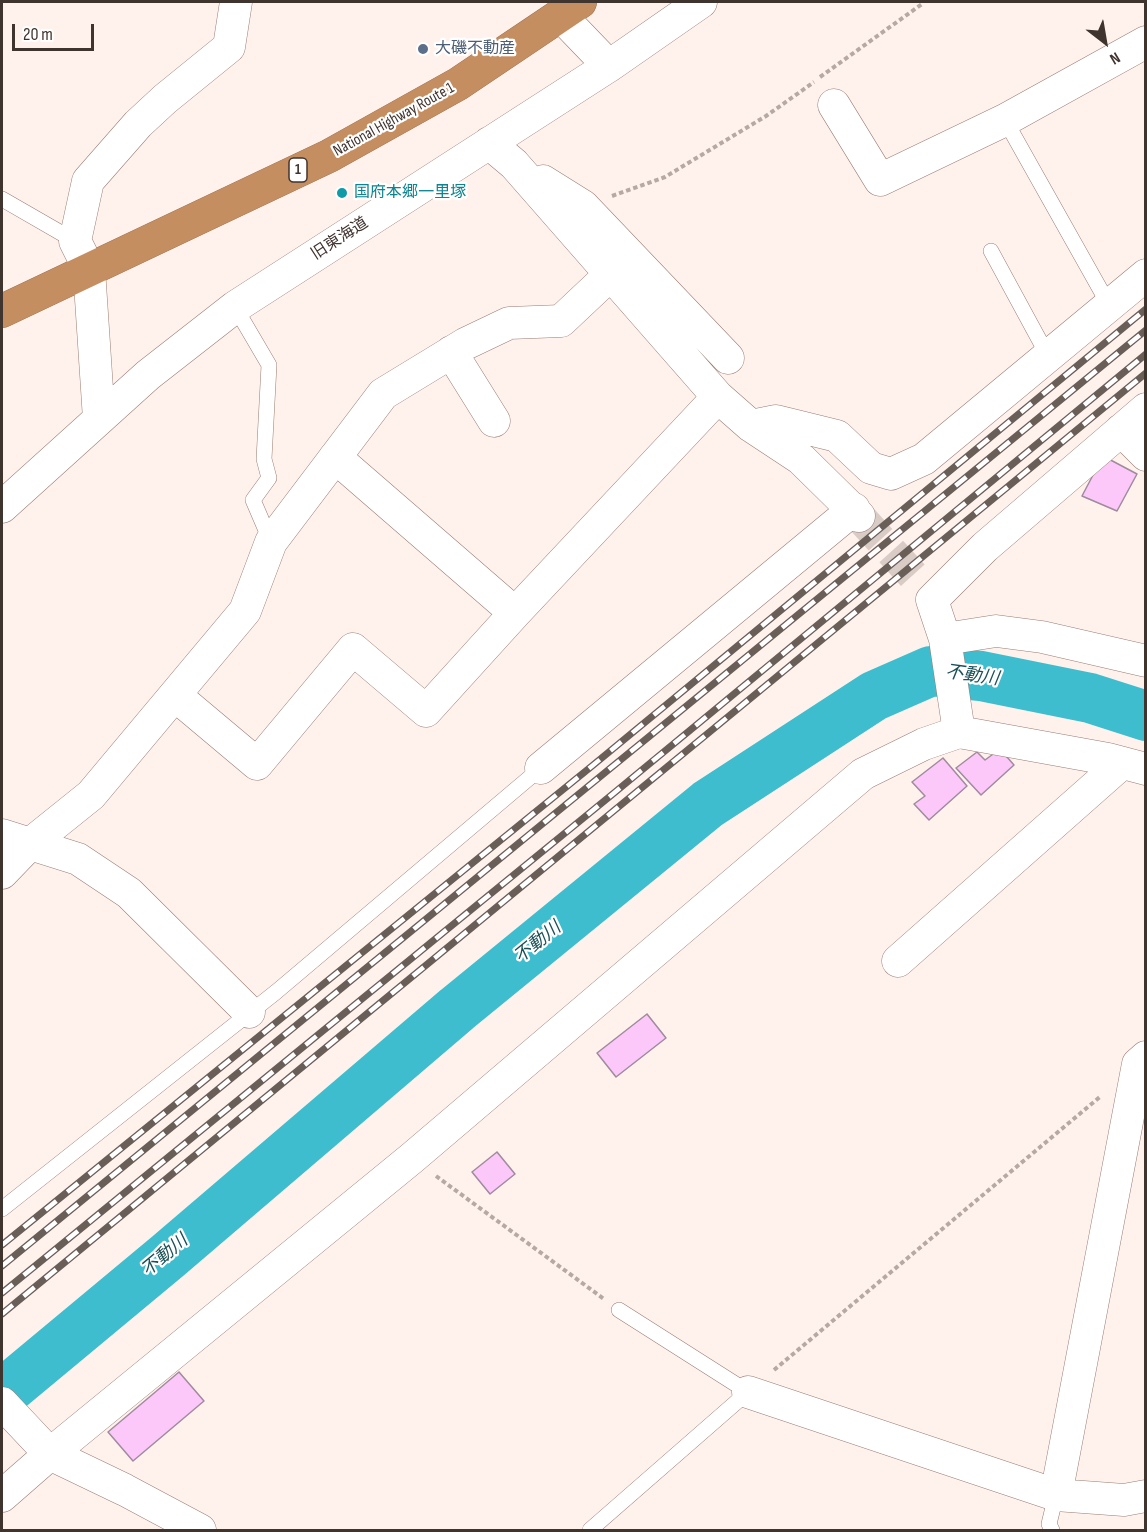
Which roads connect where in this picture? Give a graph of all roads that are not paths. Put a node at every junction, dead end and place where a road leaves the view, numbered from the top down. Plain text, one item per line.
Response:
1 (236, 2) edge
2 (701, 2) edge
3 (565, 6) edge
4 (1146, 42) edge
5 (609, 66) junction
6 (834, 105) dead end
7 (1005, 120) junction
8 (489, 143) junction
9 (514, 164) junction
10 (2, 199) edge
11 (991, 251) dead end
12 (82, 255) junction
13 (612, 273) junction
14 (1146, 275) edge
15 (1109, 305) junction
16 (235, 307) junction
17 (2, 311) edge
18 (451, 352) junction
19 (1048, 356) junction
20 (728, 358) dead end
21 (718, 396) junction
22 (1146, 410) edge
23 (99, 419) junction
24 (494, 421) dead end
25 (751, 426) junction
26 (1121, 430) junction
27 (1146, 455) edge
28 (335, 457) junction
29 (2, 507) edge
30 (271, 542) junction
31 (515, 613) junction
32 (945, 639) junction
33 (1146, 661) edge
34 (176, 696) junction
35 (959, 732) junction
36 (1134, 766) edge
37 (541, 768) joint
38 (16, 840) edge
39 (2, 873) edge
40 (898, 961) dead end
41 (249, 1012) junction
42 (1146, 1057) edge
43 (2, 1209) edge
44 (620, 1310) road end
45 (748, 1392) junction
46 (2, 1403) edge
47 (50, 1454) junction
48 (1056, 1495) junction
49 (2, 1496) edge
50 (1146, 1496) edge
51 (200, 1530) edge
52 (590, 1530) edge
53 (1052, 1530) edge

1 - 12 street
2 - 5 street, 旧東海道
3 - 5 street
3 - 12 highway, National Highway Route 1 / 1
4 - 7 street
5 - 8 street, 旧東海道
6 - 7 street
7 - 15 lane
8 - 9 street
8 - 16 street, 旧東海道
9 - 13 street
9 - 20 street
10 - 12 lane
11 - 19 lane
12 - 17 highway, National Highway Route 1 / 1
12 - 23 street
13 - 18 street
13 - 21 street
14 - 15 street
15 - 19 street
16 - 23 street, 旧東海道
16 - 30 lane
18 - 24 street
18 - 28 street
19 - 25 street
21 - 25 street
21 - 31 street
22 - 26 street
23 - 29 street, 旧東海道
25 - 37 street
26 - 27 street
26 - 32 street
28 - 30 street
28 - 31 street
30 - 34 street
31 - 34 street
32 - 33 street
32 - 35 street
34 - 38 street
35 - 36 street
35 - 47 street
36 - 40 street
37 - 41 lane
38 - 39 street
38 - 41 street
41 - 43 lane
42 - 48 street
44 - 45 lane
45 - 48 street
45 - 52 lane
46 - 47 street
47 - 49 street
47 - 51 street
48 - 50 street
48 - 53 lane

